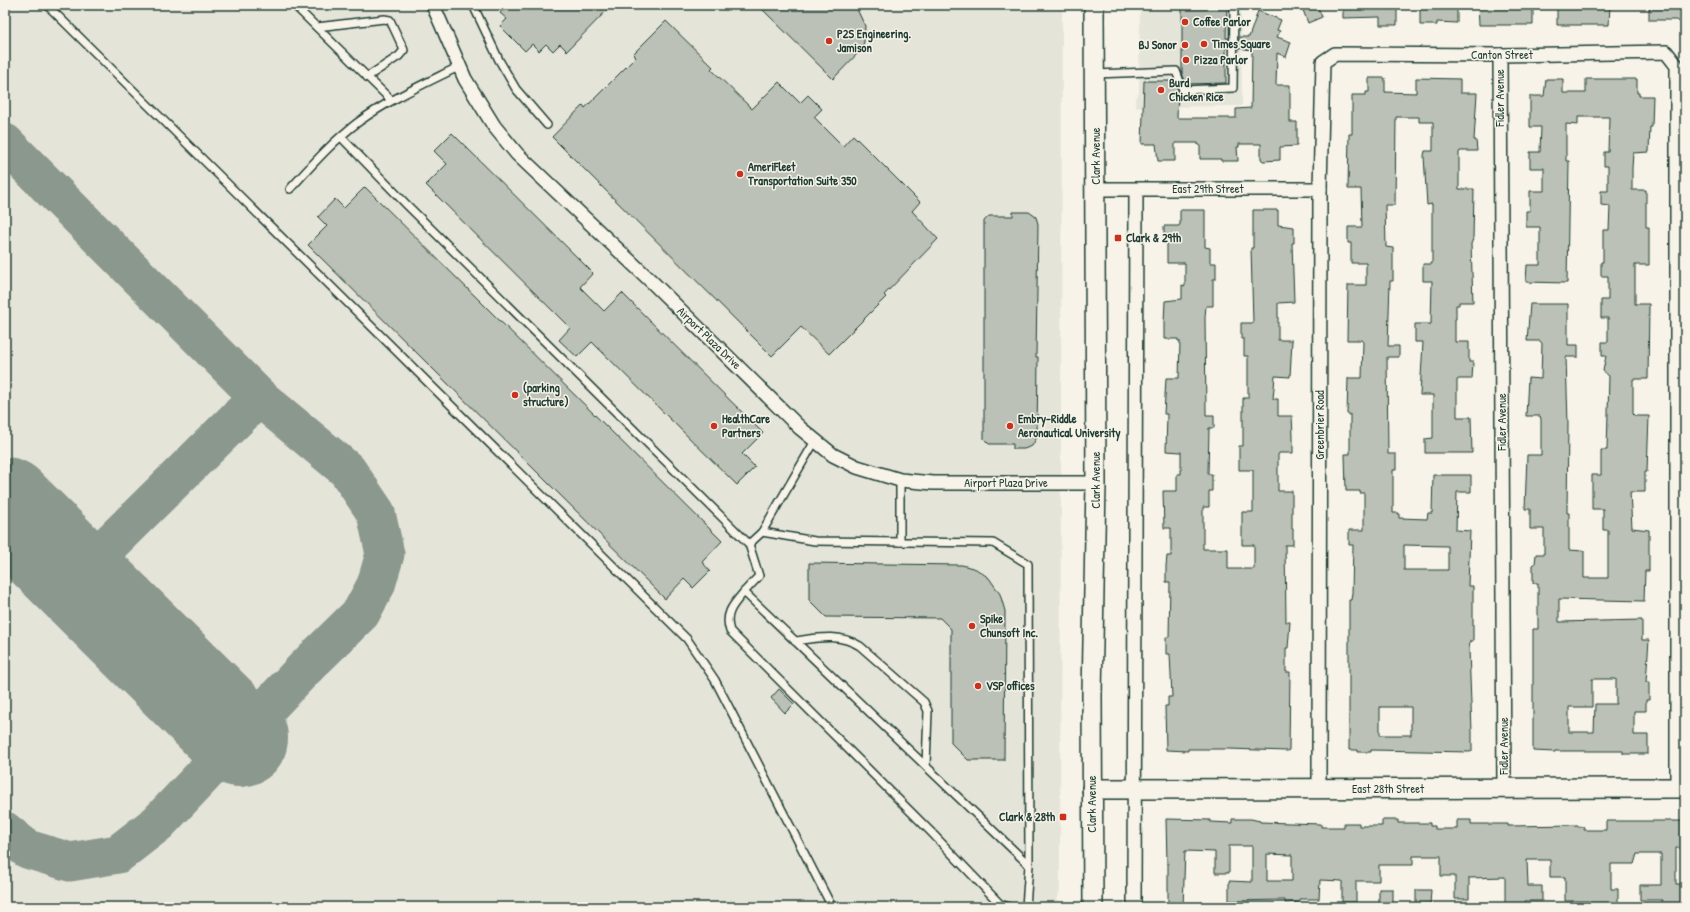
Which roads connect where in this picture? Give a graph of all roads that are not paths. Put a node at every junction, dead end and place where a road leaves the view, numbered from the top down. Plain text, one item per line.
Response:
1 (47, 5) edge
2 (294, 5) edge
3 (433, 5) edge
4 (473, 5) edge
5 (1094, 5) edge
6 (1234, 5) edge
7 (317, 27) junction
8 (1500, 55) junction
9 (1323, 62) joint
10 (458, 67) junction
11 (1095, 74) junction
12 (367, 77) junction
13 (391, 100) junction
14 (547, 125) dead end
15 (341, 137) junction
16 (290, 189) dead end
17 (1096, 189) junction
18 (1320, 189) junction
19 (1136, 190) junction
20 (1682, 271) edge
21 (814, 441) junction
22 (900, 480) junction
23 (1096, 483) junction
24 (762, 532) junction
25 (900, 542) junction
26 (749, 544) junction
27 (744, 592) junction
28 (795, 641) junction
29 (926, 766) junction
30 (1092, 788) junction
31 (1134, 788) junction
32 (1319, 788) junction
33 (1681, 788) edge
34 (1504, 789) junction
35 (1029, 865) junction
36 (832, 907) edge
37 (1009, 907) edge
38 (1026, 907) edge
39 (1093, 907) edge
40 (1134, 907) edge

1 - 36 lane
2 - 7 lane
3 - 10 street, Airport Plaza Drive
4 - 14 lane
5 - 11 main road, Clark Avenue
6 - 11 lane
7 - 12 lane
7 - 12 lane
8 - 9 street, Canton Street
8 - 20 street, Canton Street
8 - 34 street, Fidler Avenue
9 - 18 street, Greenbrier Road
10 - 13 lane
10 - 21 street, Airport Plaza Drive
11 - 17 main road, Clark Avenue
12 - 13 lane
13 - 15 lane
15 - 16 lane
15 - 26 lane
17 - 19 street, East 29th Street
17 - 23 main road, Clark Avenue
18 - 19 street, East 29th Street
18 - 32 street, Greenbrier Road
19 - 31 street
20 - 33 street
21 - 22 street, Airport Plaza Drive
21 - 24 lane
22 - 23 street, Airport Plaza Drive
22 - 25 lane
23 - 30 main road, Clark Avenue
24 - 25 lane
24 - 26 lane
25 - 35 lane
26 - 27 lane
27 - 28 lane
27 - 37 lane
28 - 29 lane
28 - 29 lane
29 - 35 lane
30 - 31 main road, East 28th Street
30 - 39 main road, Clark Avenue
31 - 32 main road, East 28th Street
31 - 40 street
32 - 34 main road, East 28th Street
33 - 34 main road, East 28th Street
35 - 38 lane

